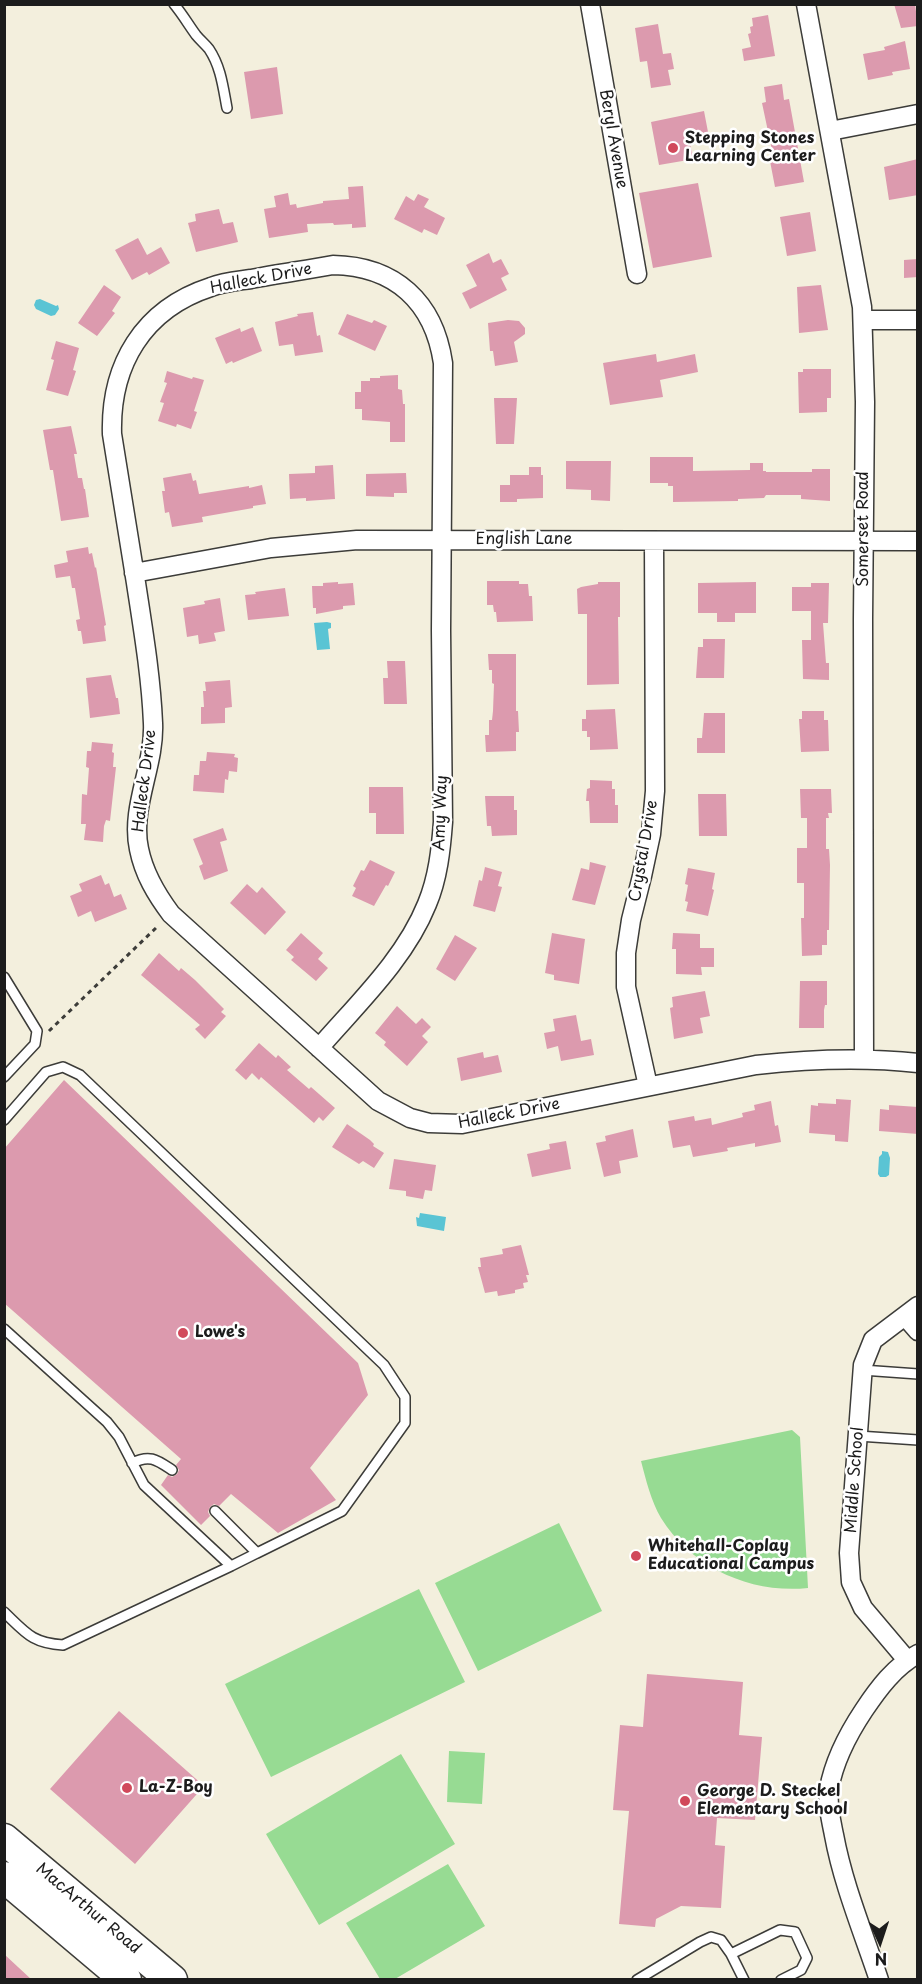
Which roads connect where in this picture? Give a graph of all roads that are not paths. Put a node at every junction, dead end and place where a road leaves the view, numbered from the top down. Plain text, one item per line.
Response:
1 (174, 4) edge
2 (590, 4) edge
3 (806, 4) edge
4 (227, 108) dead end
5 (918, 114) edge
6 (830, 130) junction
7 (637, 274) dead end
8 (862, 320) junction
9 (918, 320) edge
10 (442, 540) junction
11 (654, 541) junction
12 (864, 541) junction
13 (918, 541) edge
14 (134, 573) junction
15 (4, 977) edge
16 (319, 1048) junction
17 (864, 1059) junction
18 (918, 1063) edge
19 (4, 1077) edge
20 (648, 1086) junction
21 (4, 1119) edge
22 (911, 1311) edge
23 (4, 1329) edge
24 (918, 1331) edge
25 (862, 1370) junction
26 (918, 1374) edge
27 (858, 1436) junction
28 (918, 1440) edge
29 (132, 1463) junction
30 (172, 1470) dead end
31 (215, 1511) dead end
32 (257, 1553) junction
33 (231, 1566) junction
34 (4, 1612) edge
35 (913, 1657) edge
36 (4, 1839) edge
37 (4, 1877) edge
38 (731, 1954) junction
39 (126, 1980) edge
40 (172, 1980) edge
41 (637, 1980) edge
42 (744, 1980) edge
43 (781, 1980) edge
44 (879, 1980) edge

1 - 4 lane
2 - 7 street, Beryl Avenue
3 - 6 street, Somerset Road
5 - 6 street
6 - 8 street, Somerset Road
8 - 9 street
8 - 12 street, Somerset Road
10 - 11 street, English Lane
10 - 14 street, English Lane
10 - 14 street, Halleck Drive
10 - 16 street, Amy Way
11 - 12 street, English Lane
11 - 20 street, Crystal Drive
12 - 13 street, English Lane
12 - 17 street, Somerset Road
14 - 16 street, Halleck Drive
15 - 19 lane
16 - 20 street, Halleck Drive
17 - 18 street, Halleck Drive
17 - 20 street, Halleck Drive
21 - 32 lane
22 - 24 street
22 - 25 street, Middle School
23 - 29 lane
25 - 26 lane
25 - 27 street, Middle School
27 - 28 lane
27 - 35 street, Middle School
29 - 30 lane
29 - 33 lane
31 - 32 lane
32 - 33 lane
33 - 34 lane
35 - 44 street
36 - 40 highway, MacArthur Road
37 - 39 highway, MacArthur Road
38 - 41 lane
38 - 42 lane
38 - 43 lane

